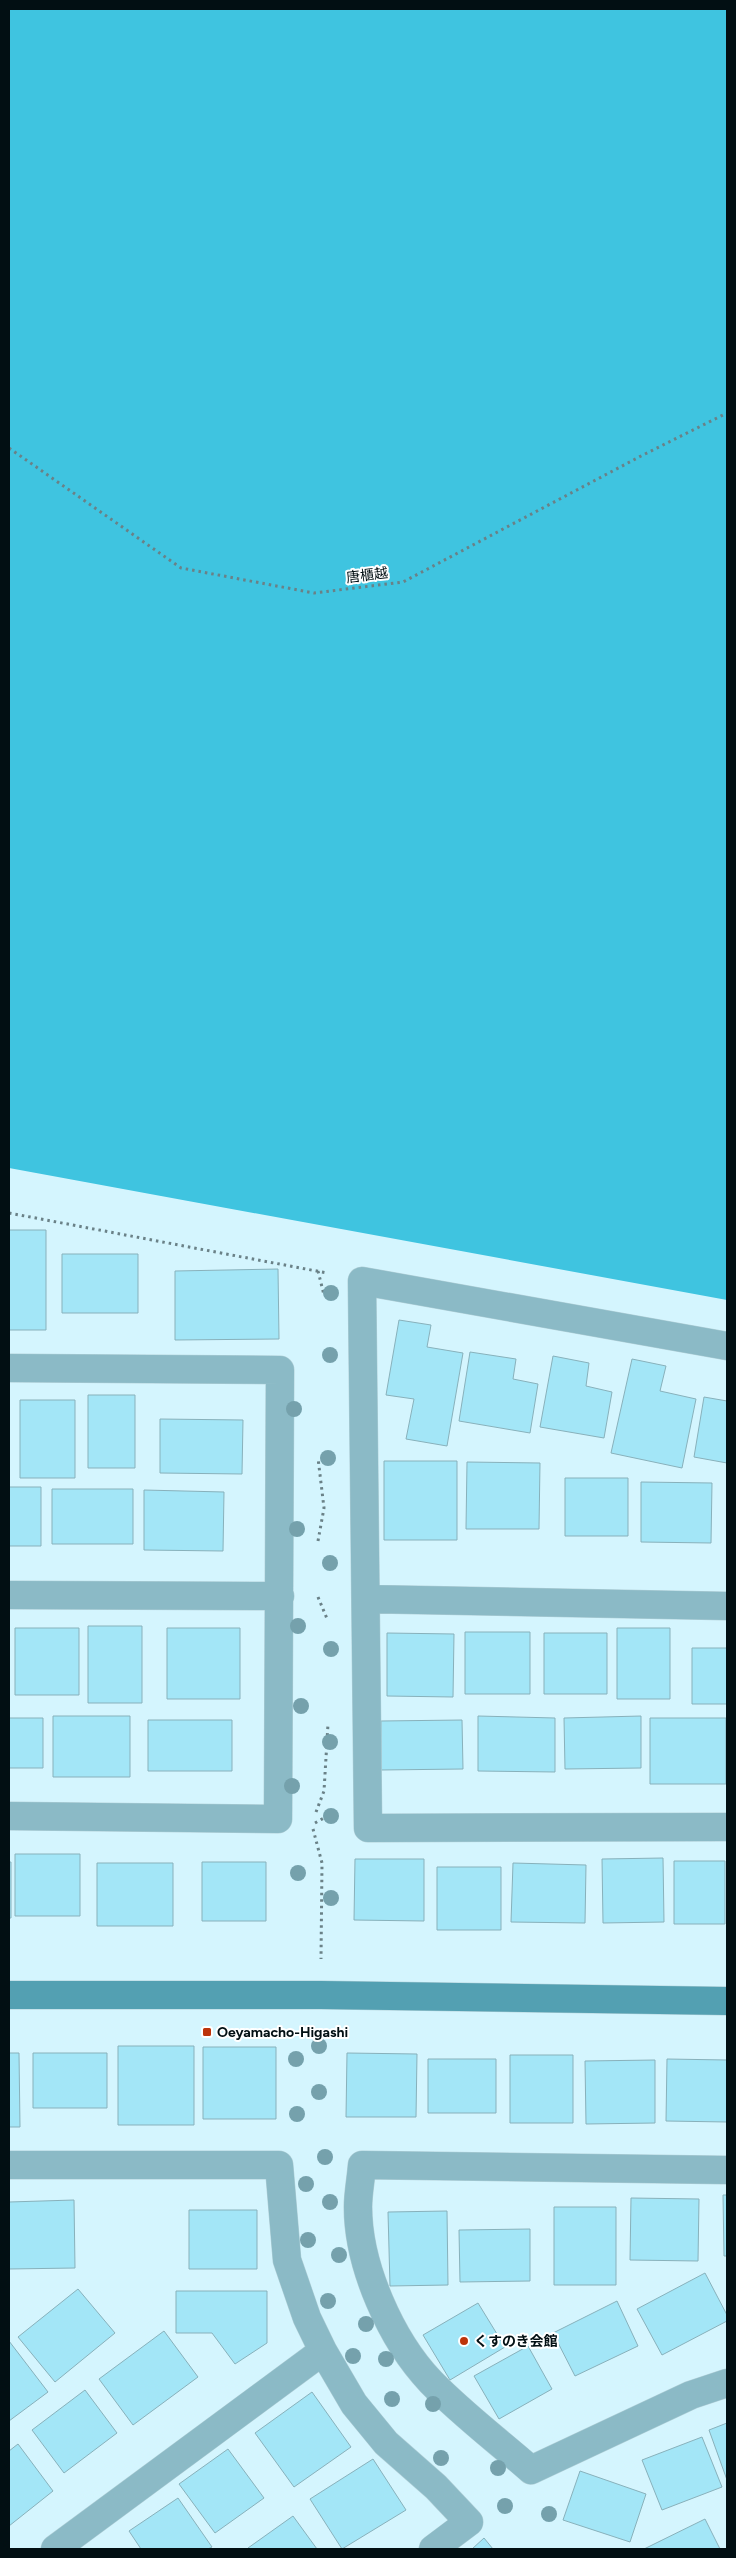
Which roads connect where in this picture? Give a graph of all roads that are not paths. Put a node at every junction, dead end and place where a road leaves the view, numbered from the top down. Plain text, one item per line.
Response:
1 (727, 1346) edge
2 (9, 1368) edge
3 (9, 1595) edge
4 (280, 1596) junction
5 (366, 1599) junction
6 (727, 1606) edge
7 (9, 1816) edge
8 (727, 1827) edge
9 (9, 1995) edge
10 (727, 2001) edge
11 (9, 2165) edge
12 (727, 2170) edge
13 (323, 2351) junction
14 (727, 2383) edge
15 (55, 2549) edge
16 (433, 2549) edge

1 - 5 street
2 - 4 street
3 - 4 street
4 - 7 street
5 - 6 street
5 - 8 street
9 - 10 street
11 - 13 street
12 - 14 street
13 - 15 street
13 - 16 street

